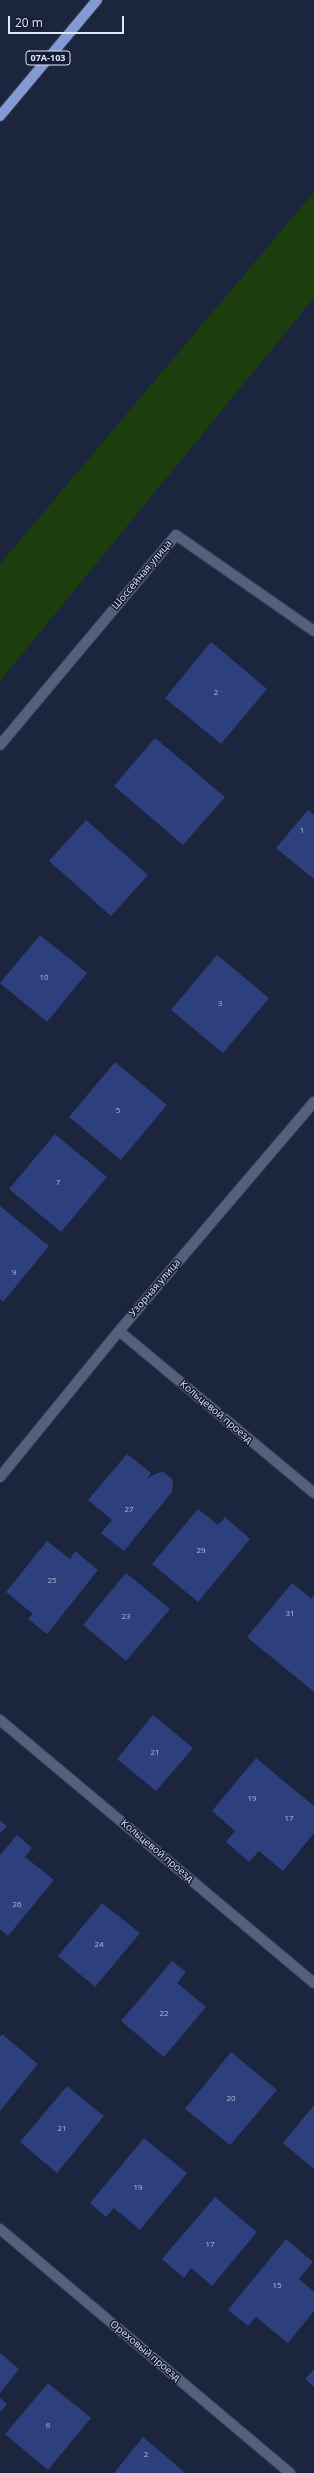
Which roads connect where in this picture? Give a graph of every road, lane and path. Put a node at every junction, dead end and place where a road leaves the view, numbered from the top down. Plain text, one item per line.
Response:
1 (97, 0) edge
2 (0, 116) edge
3 (314, 631) edge
4 (0, 744) edge
5 (314, 1102) edge
6 (119, 1331) junction
7 (0, 1477) edge
8 (314, 1493) edge
9 (0, 1720) edge
10 (314, 1983) edge
11 (0, 2229) edge
12 (290, 2473) edge

1 - 2 main road, 07А-103
3 - 4 street, Шоссейная улица
5 - 6 street, Узорная улица
6 - 7 street, Узорная улица
6 - 8 street, Кольцевой проезд
9 - 10 street, Кольцевой проезд
11 - 12 street, Ореховый проезд

